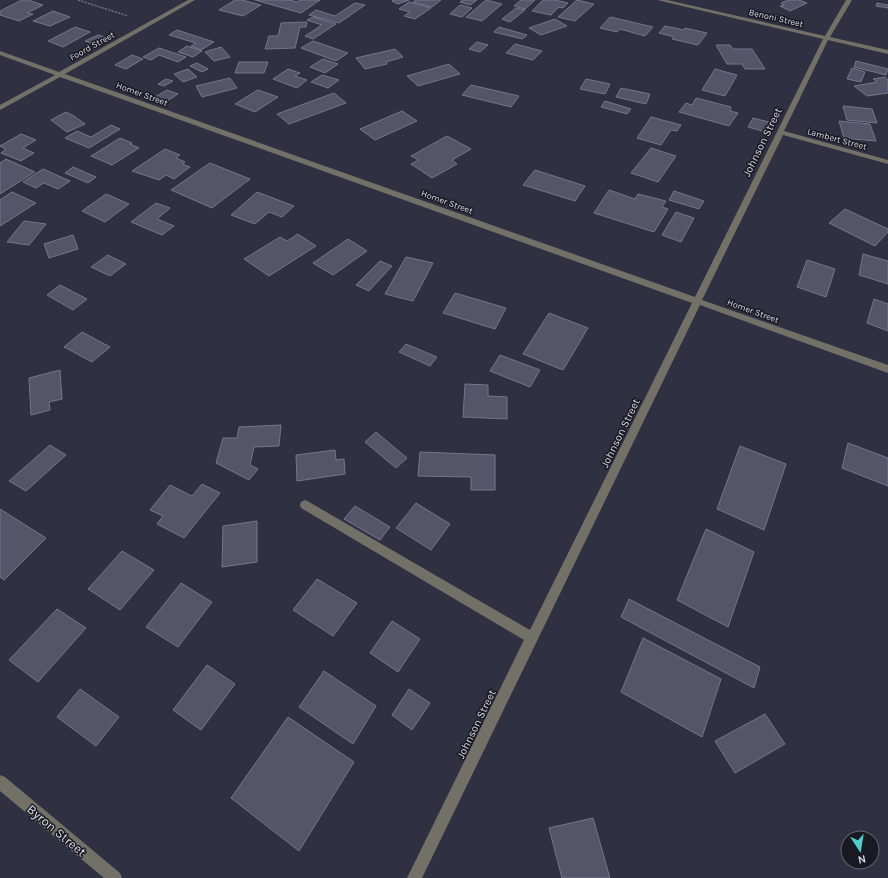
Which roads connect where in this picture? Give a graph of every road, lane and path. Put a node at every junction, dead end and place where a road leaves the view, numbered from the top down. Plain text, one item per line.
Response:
1 (78, 0) edge
2 (192, 0) edge
3 (660, 0) edge
4 (849, 0) edge
5 (151, 23) junction
6 (826, 39) junction
7 (888, 52) edge
8 (0, 53) edge
9 (58, 75) junction
10 (0, 108) edge
11 (781, 132) junction
12 (888, 162) edge
13 (698, 302) junction
14 (888, 370) edge
15 (305, 505) dead end
16 (532, 638) junction
17 (0, 782) edge
18 (115, 878) edge
19 (414, 878) edge

1 - 5 path
2 - 5 street, Foord Street
3 - 6 street, Benoni Street
4 - 6 street, Johnson Street
5 - 9 street, Foord Street
6 - 7 street, Benoni Street
6 - 11 street, Johnson Street
8 - 9 street, Homer Street
9 - 10 street, Foord Street
9 - 13 street, Homer Street
11 - 12 street, Lambert Street
11 - 13 street, Johnson Street
13 - 14 street, Homer Street
13 - 16 street, Johnson Street
15 - 16 street
16 - 19 street, Johnson Street
17 - 18 street, Byron Street

